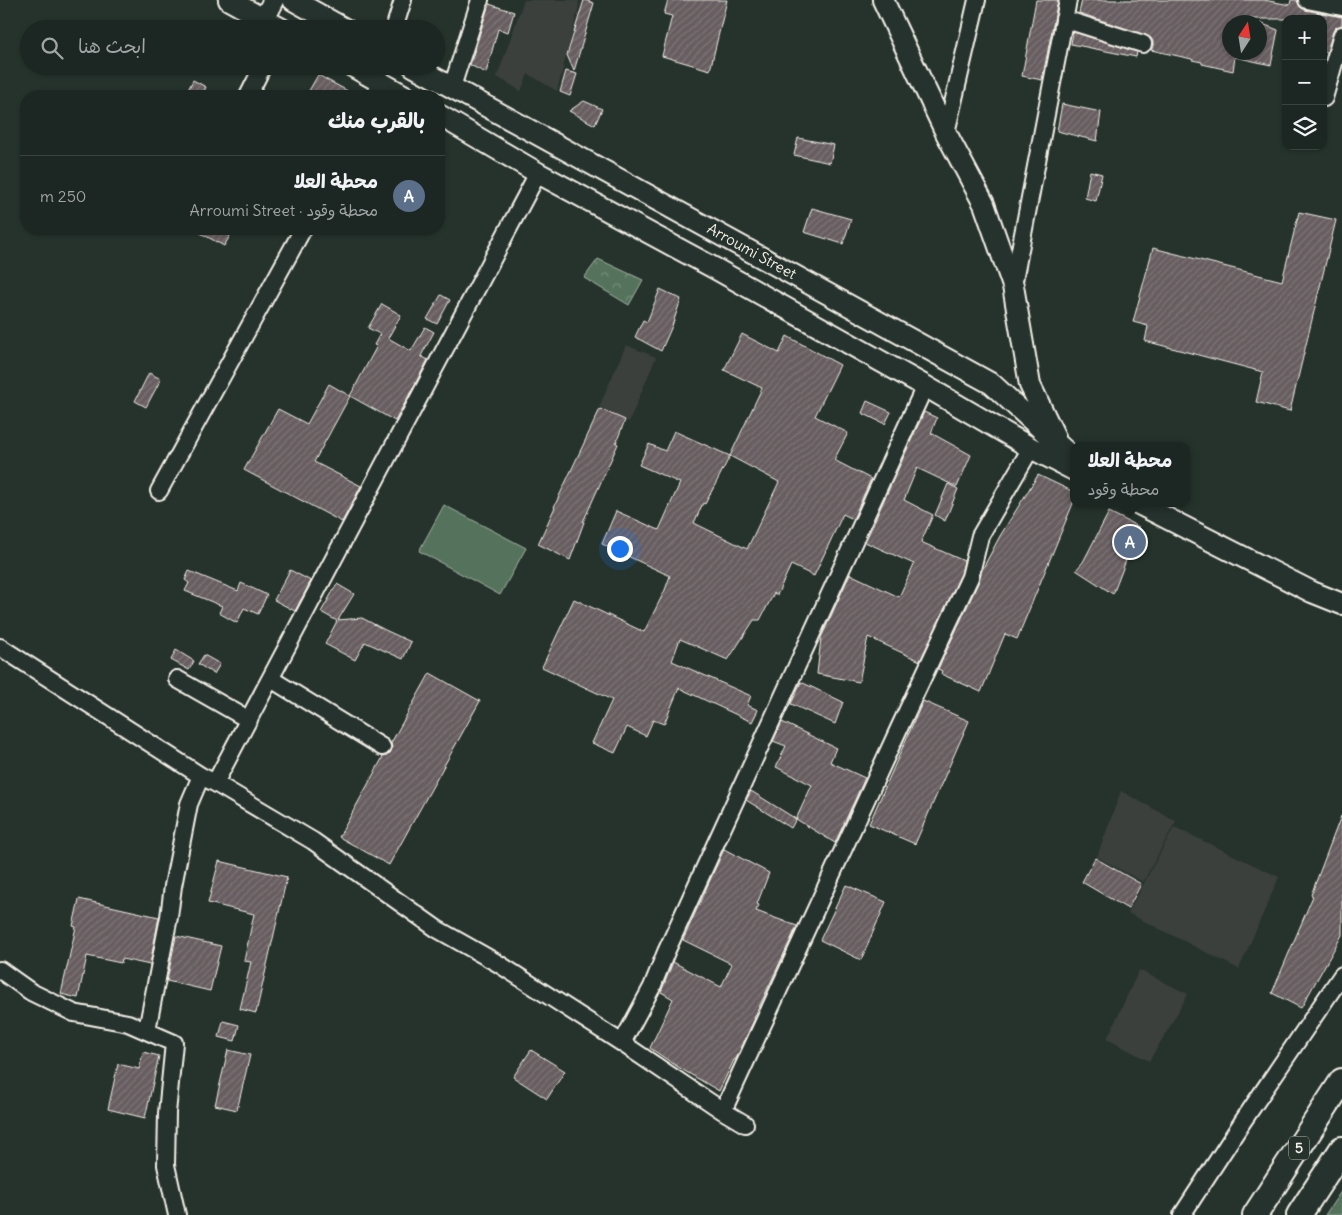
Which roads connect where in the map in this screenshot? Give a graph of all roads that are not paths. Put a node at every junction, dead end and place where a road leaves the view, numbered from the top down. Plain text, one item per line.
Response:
1 (229, 0) edge
2 (274, 0) edge
3 (293, 0) edge
4 (403, 0) edge
5 (480, 0) edge
6 (883, 0) edge
7 (977, 0) edge
8 (1068, 0) edge
9 (1307, 0) edge
10 (321, 7) edge
11 (1342, 7) edge
12 (1064, 19) junction
13 (266, 20) edge
14 (276, 20) edge
15 (335, 20) edge
16 (397, 20) edge
17 (1342, 34) edge
18 (1143, 44) dead end
19 (258, 75) edge
20 (362, 75) edge
21 (430, 75) edge
22 (452, 87) junction
23 (1327, 87) edge
24 (251, 90) edge
25 (379, 90) edge
26 (445, 119) edge
27 (946, 133) junction
28 (538, 173) junction
29 (300, 235) edge
30 (1013, 286) junction
31 (925, 386) junction
32 (1059, 445) junction
33 (1031, 448) junction
34 (1070, 455) edge
35 (1070, 468) edge
36 (159, 491) dead end
37 (1145, 507) edge
38 (1342, 604) edge
39 (0, 646) edge
40 (176, 679) dead end
41 (271, 679) junction
42 (249, 720) junction
43 (382, 747) dead end
44 (200, 776) junction
45 (216, 783) junction
46 (0, 970) edge
47 (1342, 976) edge
48 (147, 1030) junction
49 (622, 1043) junction
50 (1342, 1081) edge
51 (723, 1111) junction
52 (745, 1124) dead end
53 (1342, 1150) edge
54 (177, 1215) edge
55 (1182, 1215) edge
56 (1255, 1215) edge
57 (1299, 1215) edge

1 - 13 main road
2 - 14 main road
3 - 10 main road
4 - 16 street
5 - 22 street
6 - 27 main road
7 - 27 street
8 - 12 street
9 - 11 street
10 - 15 main road
12 - 18 street
12 - 30 street
17 - 23 street
19 - 24 street
20 - 25 main road
21 - 22 main road, Arroumi Street
22 - 32 main road, Arroumi Street
26 - 28 main road
27 - 30 main road
28 - 31 main road
28 - 41 street
29 - 36 street
30 - 32 main road
31 - 33 main road
31 - 49 street
32 - 34 main road, Arroumi Street
33 - 35 main road
33 - 51 street
37 - 38 main road
39 - 44 street
40 - 42 street
41 - 42 street
41 - 43 street
42 - 45 street
44 - 45 street
44 - 48 street
45 - 49 street
46 - 48 street
47 - 55 street
48 - 54 street
49 - 51 street
50 - 56 highway, 5
51 - 52 street
53 - 57 highway, 5

